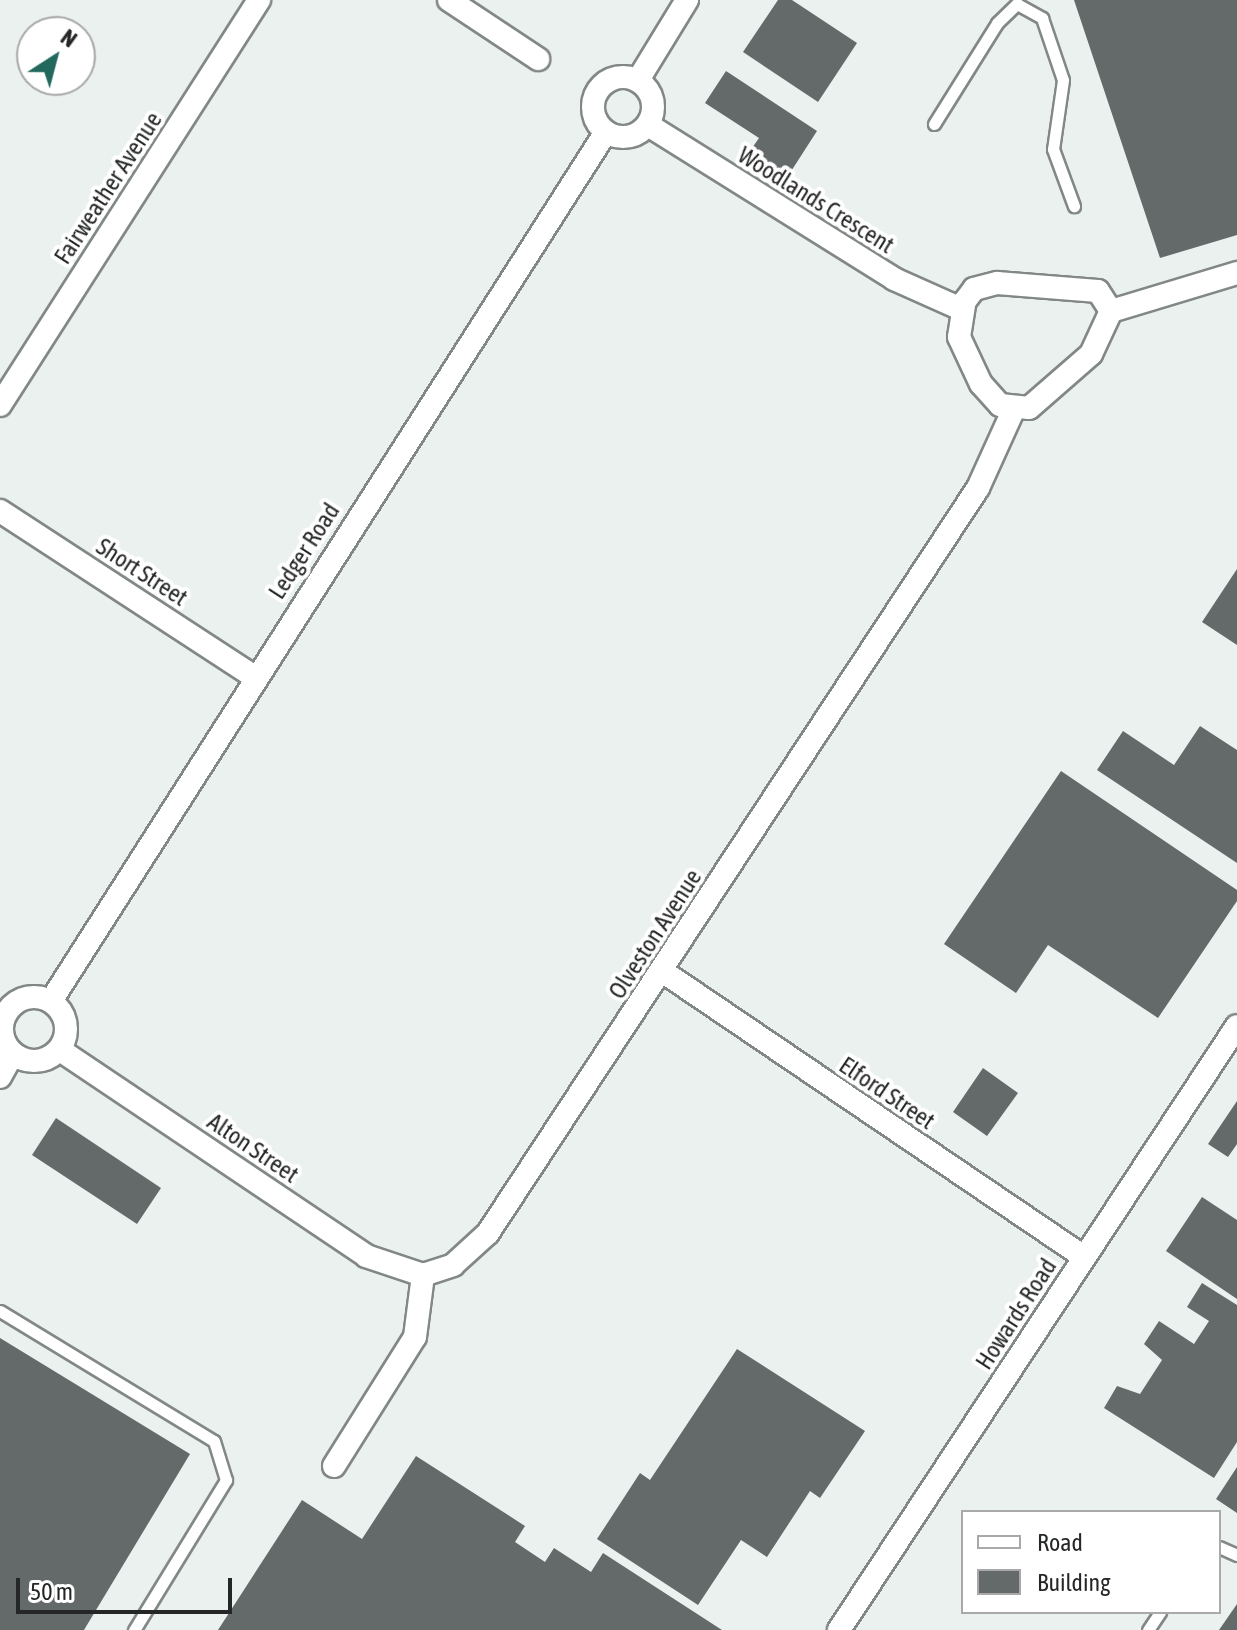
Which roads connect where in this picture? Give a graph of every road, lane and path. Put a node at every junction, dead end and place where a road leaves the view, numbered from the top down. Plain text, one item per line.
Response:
1 (259, 0) edge
2 (449, 0) edge
3 (687, 0) edge
4 (538, 59) dead end
5 (638, 80) junction
6 (934, 124) dead end
7 (648, 125) junction
8 (606, 132) junction
9 (1074, 206) dead end
10 (1237, 273) edge
11 (961, 309) junction
12 (1111, 311) junction
13 (0, 405) edge
14 (1013, 411) junction
15 (0, 511) edge
16 (255, 677) junction
17 (662, 971) junction
18 (51, 1001) junction
19 (1237, 1026) edge
20 (60, 1050) junction
21 (13, 1054) junction
22 (0, 1077) edge
23 (1084, 1257) junction
24 (423, 1275) junction
25 (0, 1311) edge
26 (334, 1466) dead end
27 (134, 1630) edge
28 (839, 1630) edge

1 - 13 street, Fairweather Avenue
2 - 4 street
3 - 5 street
5 - 7 street
5 - 8 street
6 - 9 lane
7 - 8 street
7 - 11 street, Woodlands Crescent
8 - 16 street, Ledger Road
10 - 12 street
11 - 12 street
11 - 14 street
12 - 14 street
14 - 17 street, Olveston Avenue
15 - 16 street, Short Street
16 - 18 street, Ledger Road
17 - 23 street, Elford Street
17 - 24 street, Olveston Avenue
18 - 20 street
18 - 21 street
19 - 23 street, Howards Road
20 - 21 street
20 - 24 street, Alton Street
21 - 22 street
23 - 28 street, Howards Road
24 - 26 street
25 - 27 lane

